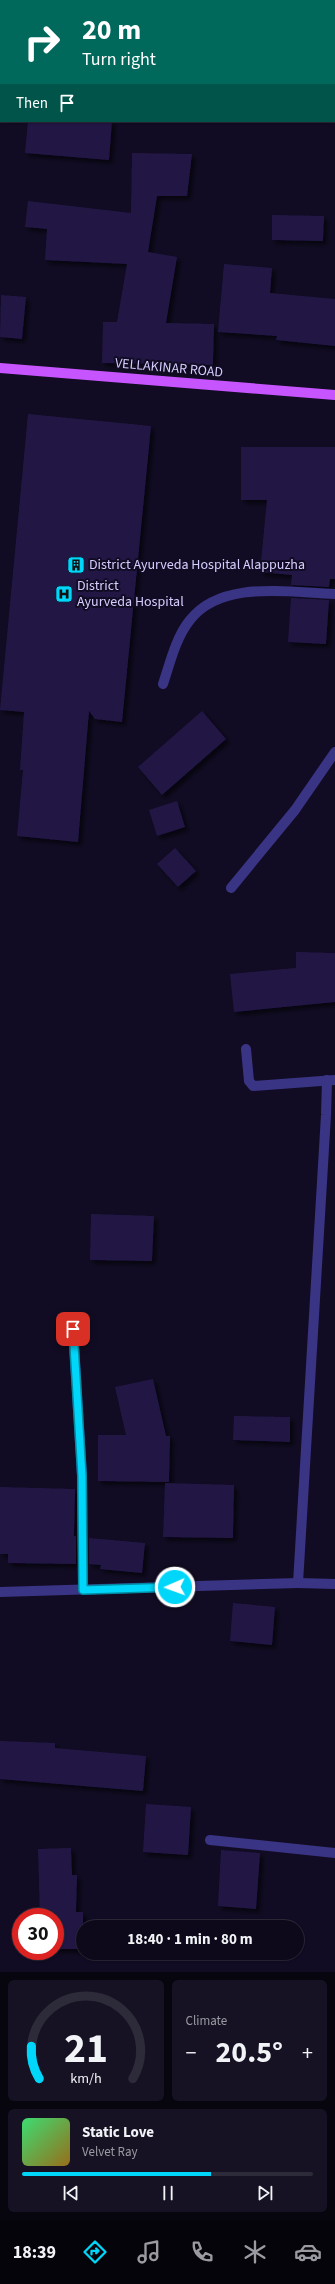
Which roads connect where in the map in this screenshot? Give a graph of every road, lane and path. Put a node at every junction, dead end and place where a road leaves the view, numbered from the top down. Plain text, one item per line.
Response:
1 (0, 368) edge
2 (335, 395) edge
3 (335, 594) edge
4 (163, 684) dead end
5 (335, 752) edge
6 (231, 888) dead end
7 (246, 1049) dead end
8 (331, 1080) edge
9 (73, 1329) dead end
10 (298, 1583) junction
11 (335, 1584) edge
12 (83, 1590) junction
13 (0, 1592) edge
14 (210, 1840) dead end
15 (335, 1853) edge

1 - 2 main road, VELLAKINAR ROAD
3 - 4 street
5 - 6 street
7 - 8 street
8 - 10 street
9 - 12 street
10 - 11 street
10 - 12 street
12 - 13 street
14 - 15 street

